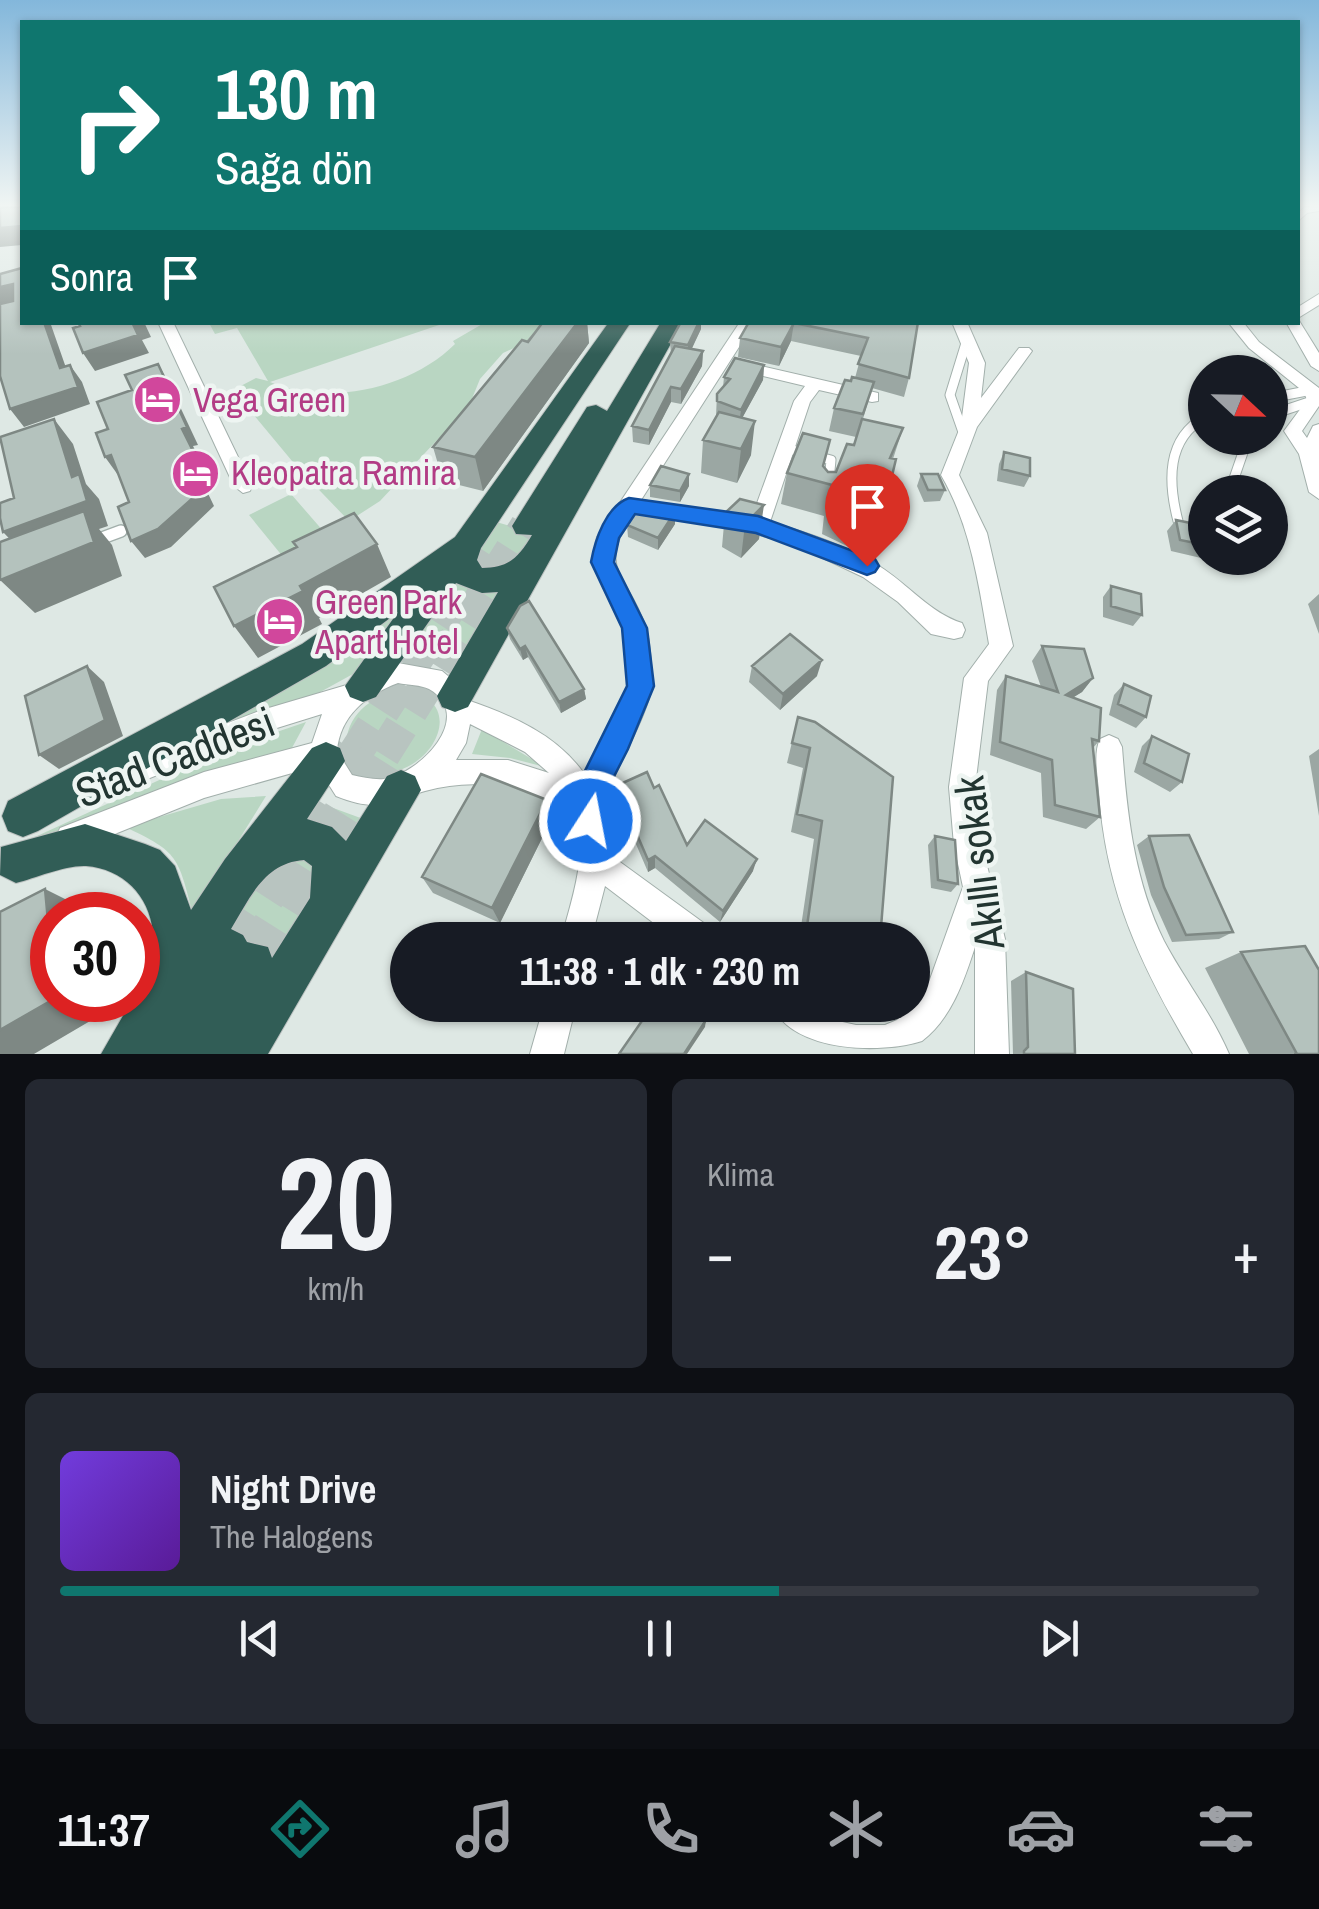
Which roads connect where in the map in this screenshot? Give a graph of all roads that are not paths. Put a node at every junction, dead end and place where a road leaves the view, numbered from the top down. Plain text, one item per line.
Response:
1 (165, 325) edge
2 (618, 325) edge
3 (634, 325) edge
4 (649, 325) edge
5 (670, 325) edge
6 (746, 325) edge
7 (1237, 325) edge
8 (1295, 325) edge
9 (963, 330) edge
10 (1024, 350) dead end
11 (722, 362) junction
12 (1319, 366) edge
13 (815, 384) junction
14 (1314, 395) junction
15 (872, 397) edge
16 (1288, 397) edge
17 (1288, 407) edge
18 (1188, 428) edge
19 (966, 430) junction
20 (1319, 430) edge
21 (784, 448) junction
22 (1308, 454) junction
23 (243, 486) dead end
24 (1319, 492) edge
25 (824, 496) edge
26 (629, 506) junction
27 (1178, 521) edge
28 (758, 525) junction
29 (121, 531) edge
30 (88, 544) edge
31 (466, 545) junction
32 (530, 565) junction
33 (954, 630) dead end
34 (358, 690) junction
35 (457, 703) junction
36 (1110, 748) dead end
37 (325, 756) junction
38 (407, 788) junction
39 (584, 803) junction
40 (10, 844) edge
41 (595, 861) junction
42 (240, 874) junction
43 (976, 890) junction
44 (323, 914) junction
45 (580, 922) edge
46 (677, 922) edge
47 (166, 993) junction
48 (930, 1019) edge
49 (555, 1022) edge
50 (811, 1022) edge
51 (928, 1022) edge
52 (126, 1054) edge
53 (160, 1054) edge
54 (198, 1054) edge
55 (240, 1054) edge
56 (547, 1054) edge
57 (992, 1054) edge
58 (1212, 1054) edge

1 - 23 street
2 - 31 highway
3 - 4 highway
5 - 32 highway
6 - 11 street
7 - 14 street
8 - 12 street
9 - 19 street
10 - 19 street, Akıllı sokak
11 - 13 street
11 - 26 street
13 - 15 street
13 - 21 street
14 - 16 lane
14 - 17 lane
14 - 22 street
18 - 27 lane
19 - 43 street, Akıllı sokak
20 - 22 street
21 - 25 lane
21 - 28 street
22 - 24 street
26 - 28 street
26 - 39 street
28 - 33 street
29 - 30 lane
31 - 32 highway
31 - 34 highway
31 - 40 highway
32 - 35 highway
34 - 35 street
34 - 37 street
34 - 40 street, Stad Caddesi
35 - 38 street
35 - 39 street
36 - 58 street
37 - 38 street
37 - 40 street, Stad Caddesi
37 - 42 highway
38 - 39 street
38 - 44 highway
39 - 41 street
40 - 47 highway
41 - 45 street
41 - 46 street
42 - 44 highway
42 - 47 highway
43 - 48 street
43 - 57 street, Akıllı sokak
44 - 55 highway
47 - 52 highway
49 - 56 street
50 - 51 street
53 - 54 highway

